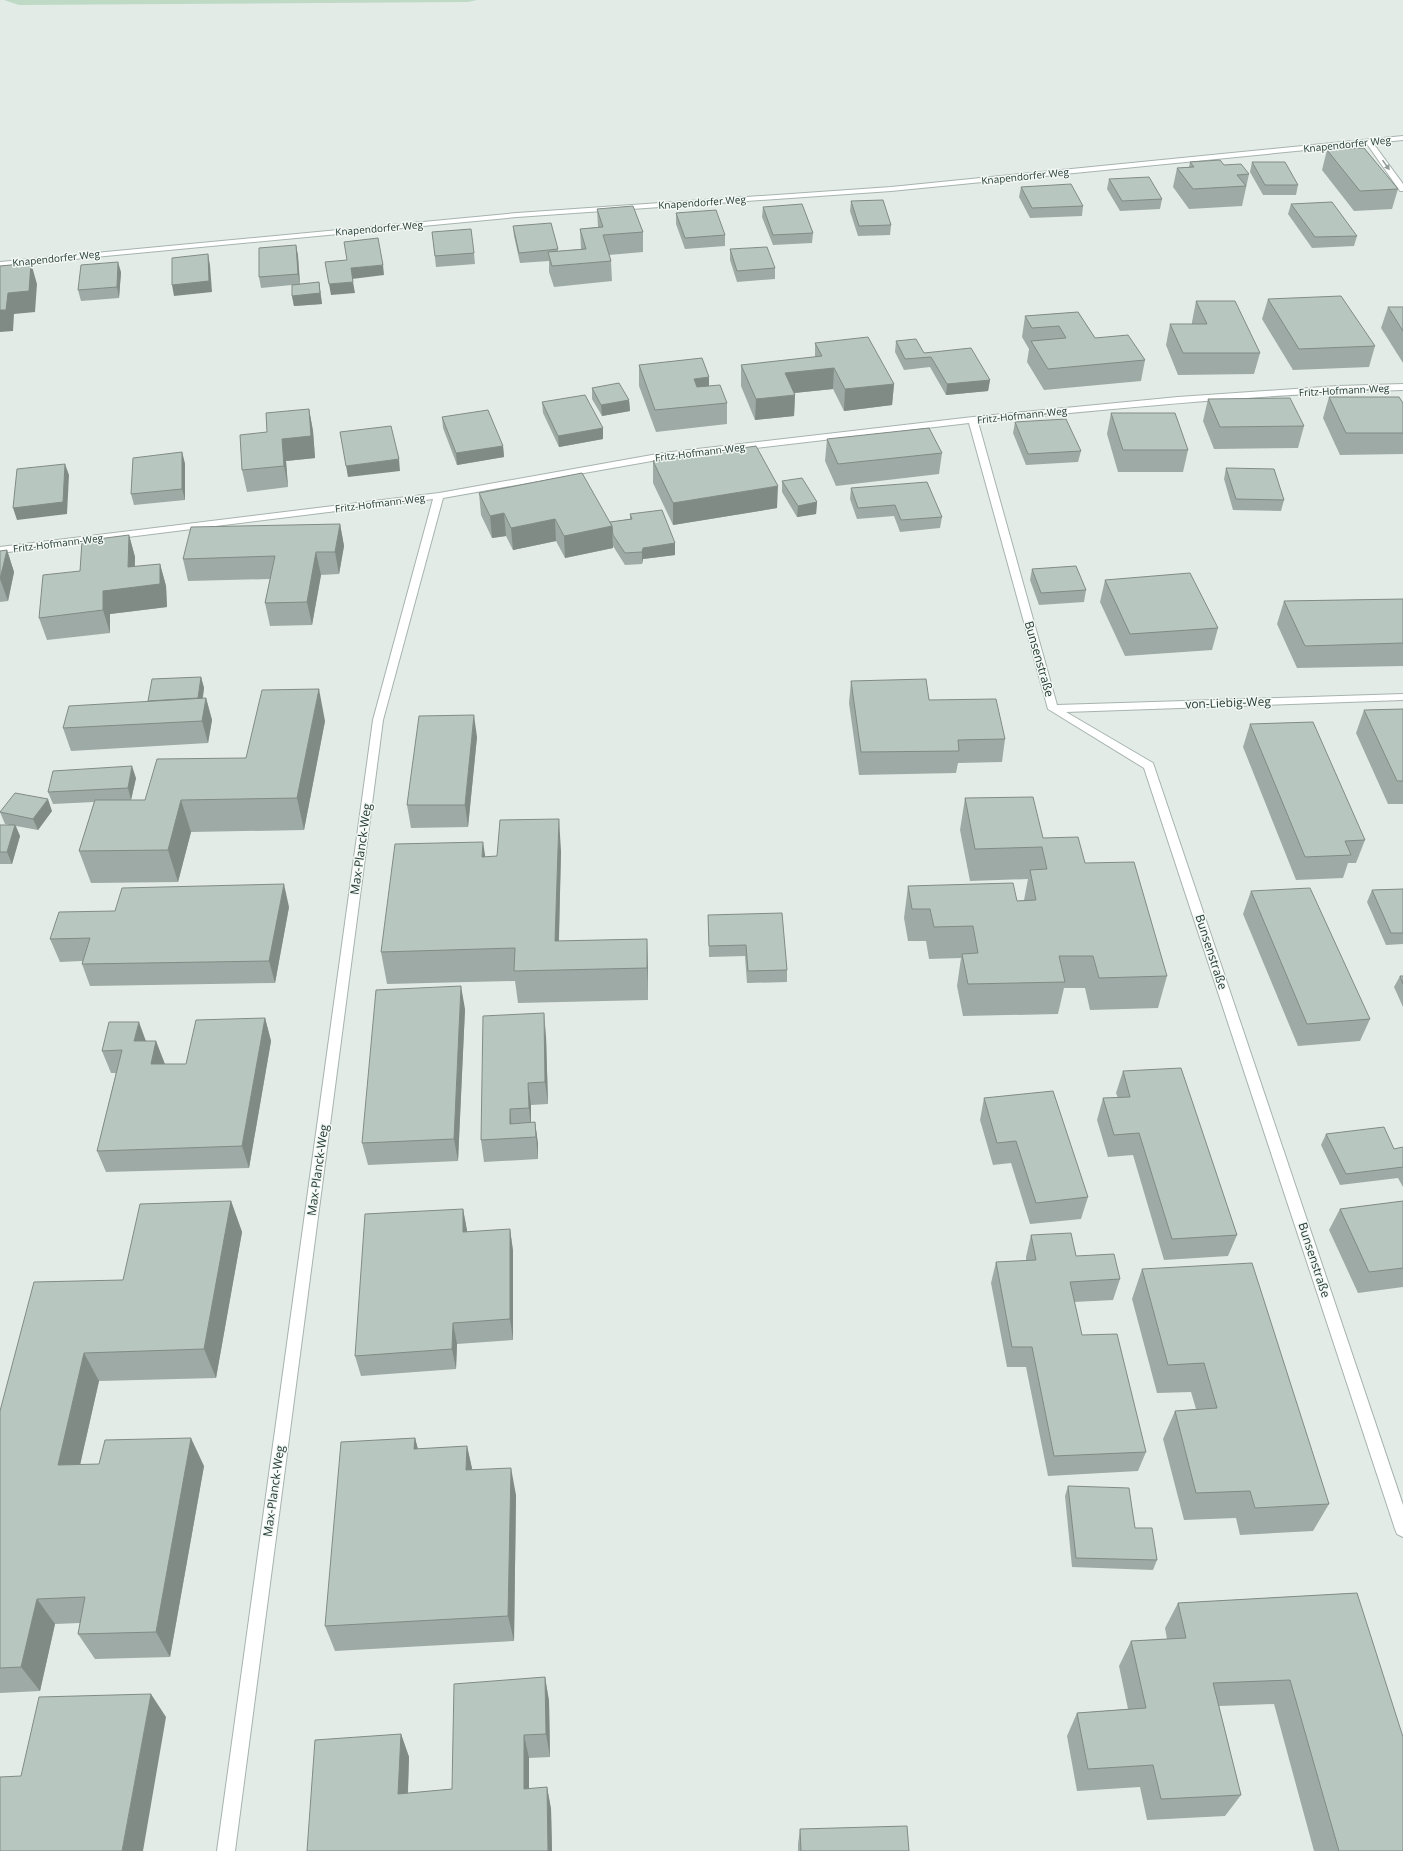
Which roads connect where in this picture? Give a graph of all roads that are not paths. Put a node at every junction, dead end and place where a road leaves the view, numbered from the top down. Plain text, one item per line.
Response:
1 (1403, 138) edge
2 (1369, 142) junction
3 (1403, 189) edge
4 (0, 264) edge
5 (1403, 388) edge
6 (973, 420) junction
7 (439, 496) junction
8 (0, 550) edge
9 (1403, 697) edge
10 (1054, 709) junction
11 (1403, 1529) edge
12 (226, 1851) edge

1 - 2 street, Knapendorfer Weg
2 -> 3 street
2 - 4 street, Knapendorfer Weg
5 - 6 street, Fritz-Hofmann-Weg
6 - 7 street, Fritz-Hofmann-Weg
6 - 10 street, Bunsenstraße
7 - 8 street, Fritz-Hofmann-Weg
7 - 12 street, Max-Planck-Weg
9 - 10 street, von-Liebig-Weg
10 - 11 street, Bunsenstraße

